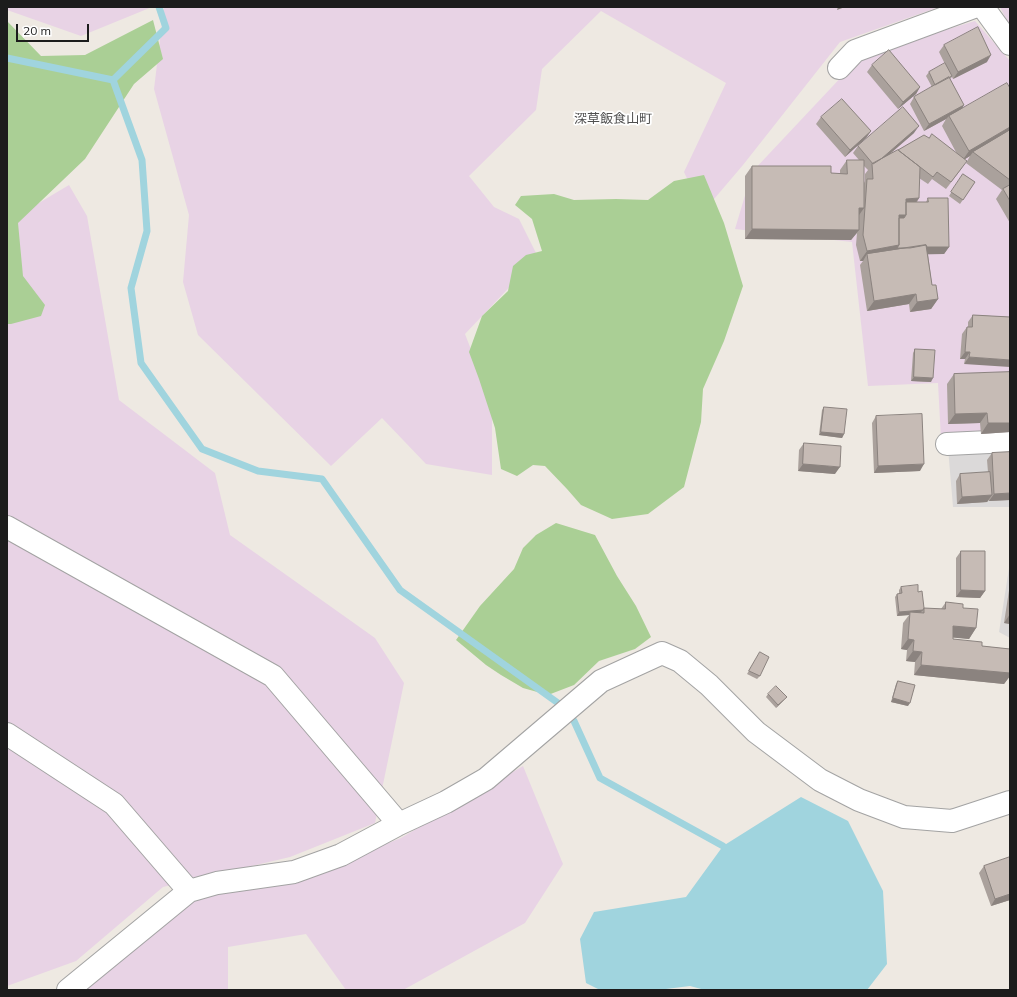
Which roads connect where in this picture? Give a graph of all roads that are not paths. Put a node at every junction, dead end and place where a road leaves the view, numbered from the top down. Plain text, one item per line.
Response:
1 (974, 7) edge
2 (983, 7) edge
3 (1010, 44) edge
4 (839, 68) dead end
5 (1010, 441) edge
6 (948, 444) dead end
7 (7, 527) edge
8 (7, 734) edge
9 (1010, 802) edge
10 (399, 824) junction
11 (190, 891) junction
12 (68, 990) edge

1 - 4 street
2 - 3 street
5 - 6 street
7 - 10 street
8 - 11 street
9 - 10 street
10 - 11 street
11 - 12 street

